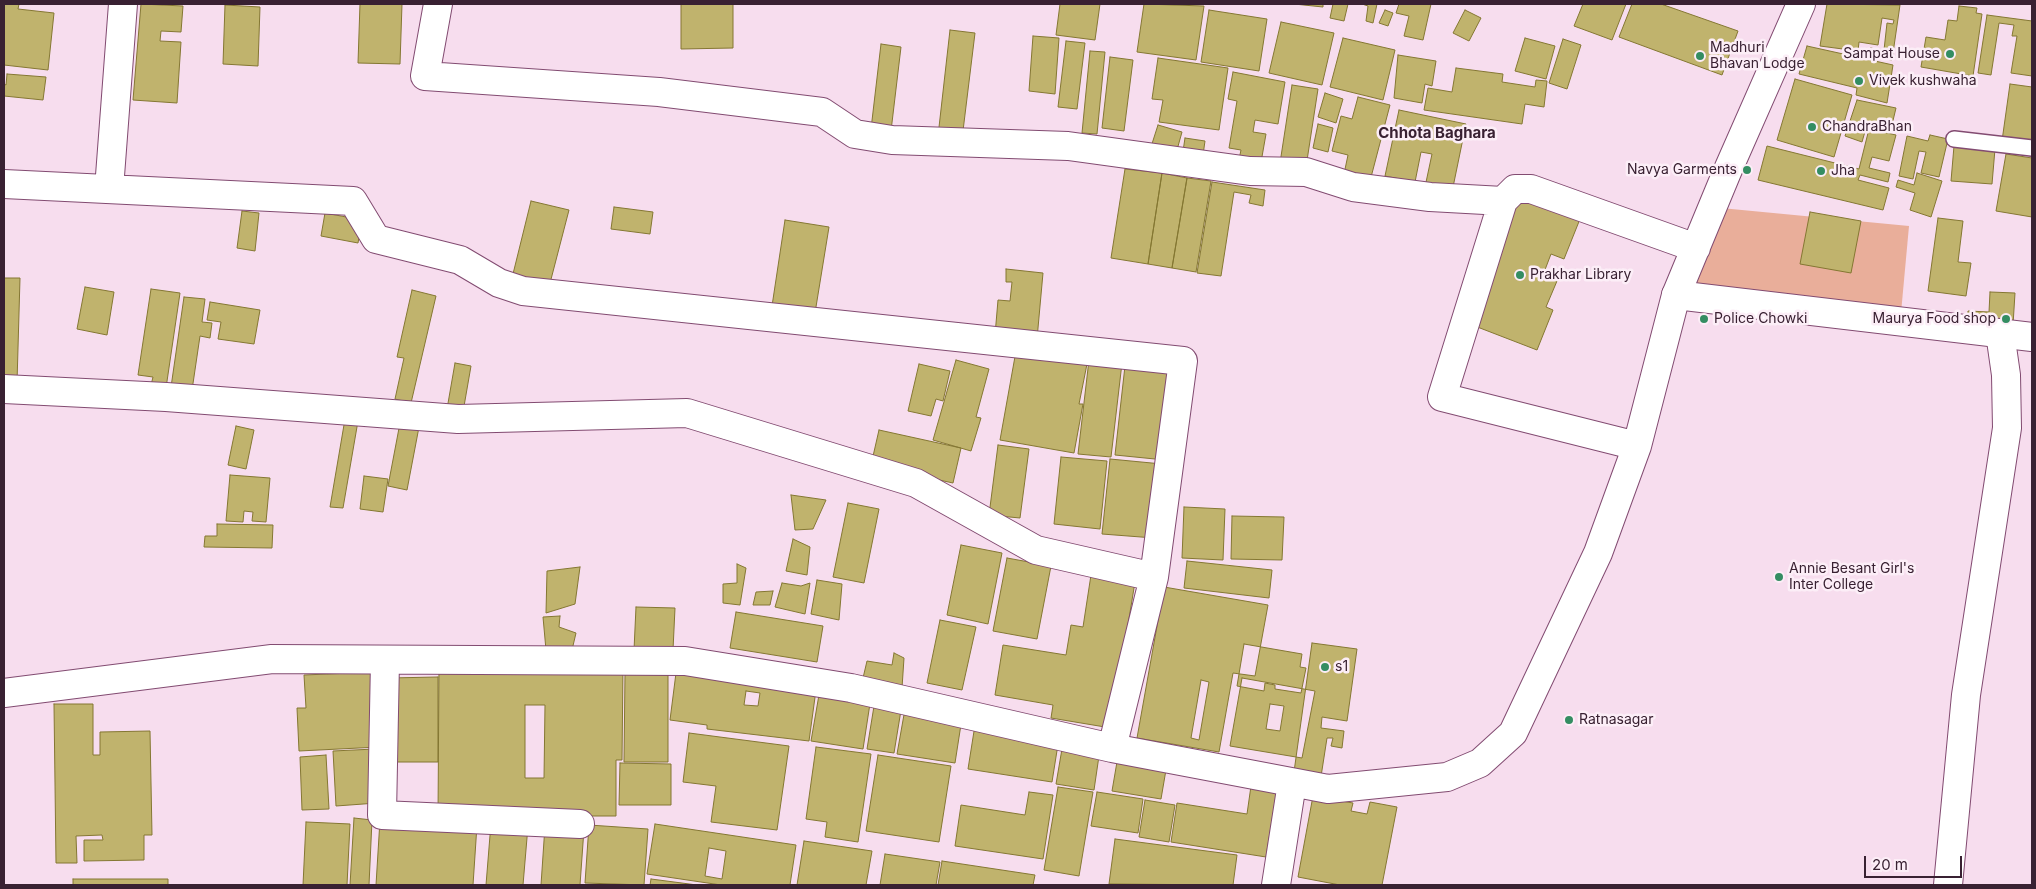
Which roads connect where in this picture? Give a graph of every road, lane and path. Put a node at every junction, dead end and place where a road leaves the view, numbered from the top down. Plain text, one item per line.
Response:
1 (124, 4) edge
2 (438, 4) edge
3 (1801, 4) edge
4 (1954, 139) dead end
5 (2032, 148) edge
6 (4, 184) edge
7 (109, 189) junction
8 (1503, 200) junction
9 (1696, 248) junction
10 (1676, 296) junction
11 (2000, 333) junction
12 (2032, 337) edge
13 (4, 389) edge
14 (1637, 446) junction
15 (1154, 577) junction
16 (385, 661) junction
17 (4, 693) edge
18 (1112, 748) junction
19 (1292, 783) junction
20 (580, 824) dead end
21 (1276, 885) edge
22 (1948, 885) edge

1 - 7 street
2 - 8 street
3 - 9 street
4 - 5 lane
6 - 7 street
7 - 15 street
8 - 9 street
8 - 14 street
9 - 10 street
10 - 11 street
10 - 14 street
11 - 12 street
11 - 22 street
13 - 15 street
14 - 19 street
15 - 18 street
16 - 17 street
16 - 18 street
16 - 20 street
18 - 19 street
19 - 21 street

